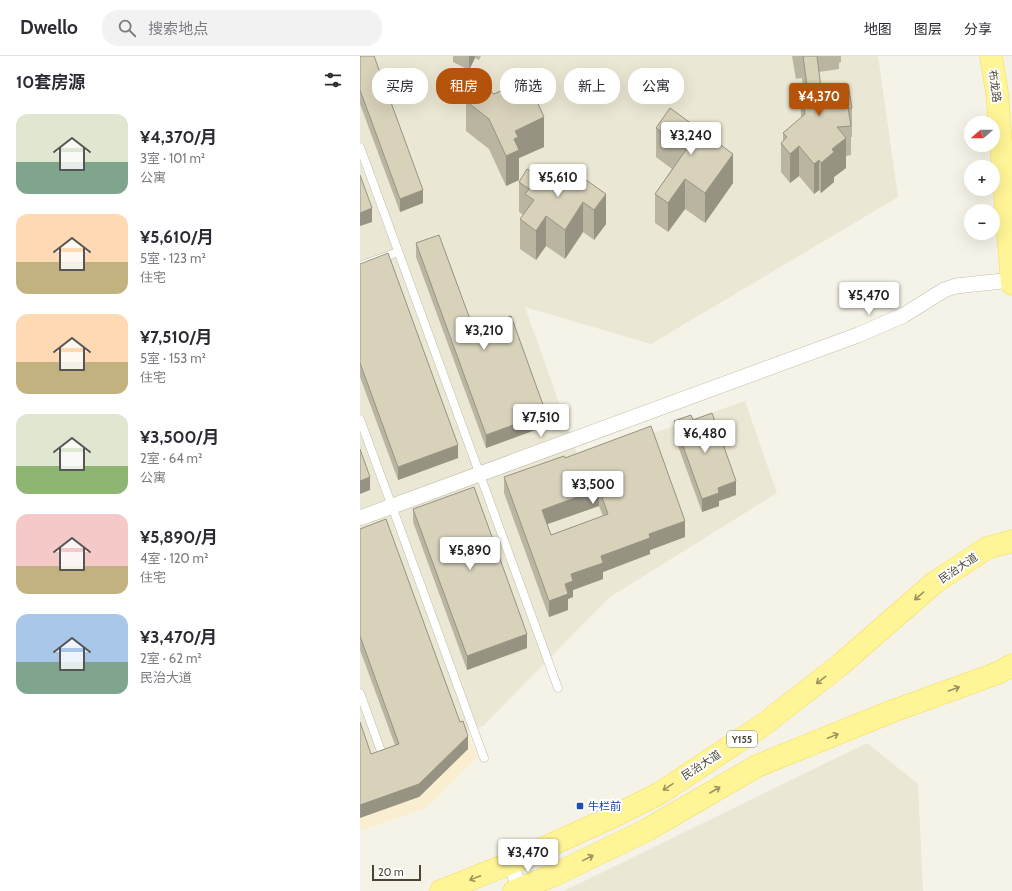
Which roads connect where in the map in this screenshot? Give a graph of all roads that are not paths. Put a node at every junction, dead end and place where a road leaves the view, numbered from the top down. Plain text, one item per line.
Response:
1 (991, 56) edge
2 (360, 147) edge
3 (398, 252) junction
4 (360, 266) edge
5 (1012, 280) edge
6 (1012, 284) edge
7 (360, 419) edge
8 (480, 474) junction
9 (392, 506) junction
10 (360, 518) edge
11 (1012, 541) edge
12 (1012, 665) edge
13 (558, 688) dead end
14 (360, 693) edge
15 (381, 751) edge
16 (484, 758) dead end
17 (511, 863) junction
18 (518, 890) edge
19 (442, 891) edge

1 - 5 main road, 布龙路
2 - 3 lane
3 - 4 lane
3 - 8 lane
5 - 6 main road, 布龙路
5 - 8 street
7 - 9 lane
8 - 9 street
8 - 13 lane
9 - 10 street
9 - 16 lane
11 -> 17 main road, 民治大道 / Y155
18 -> 12 main road
14 - 15 lane
17 - 18 street
17 -> 19 main road, 民治大道 / Y155

